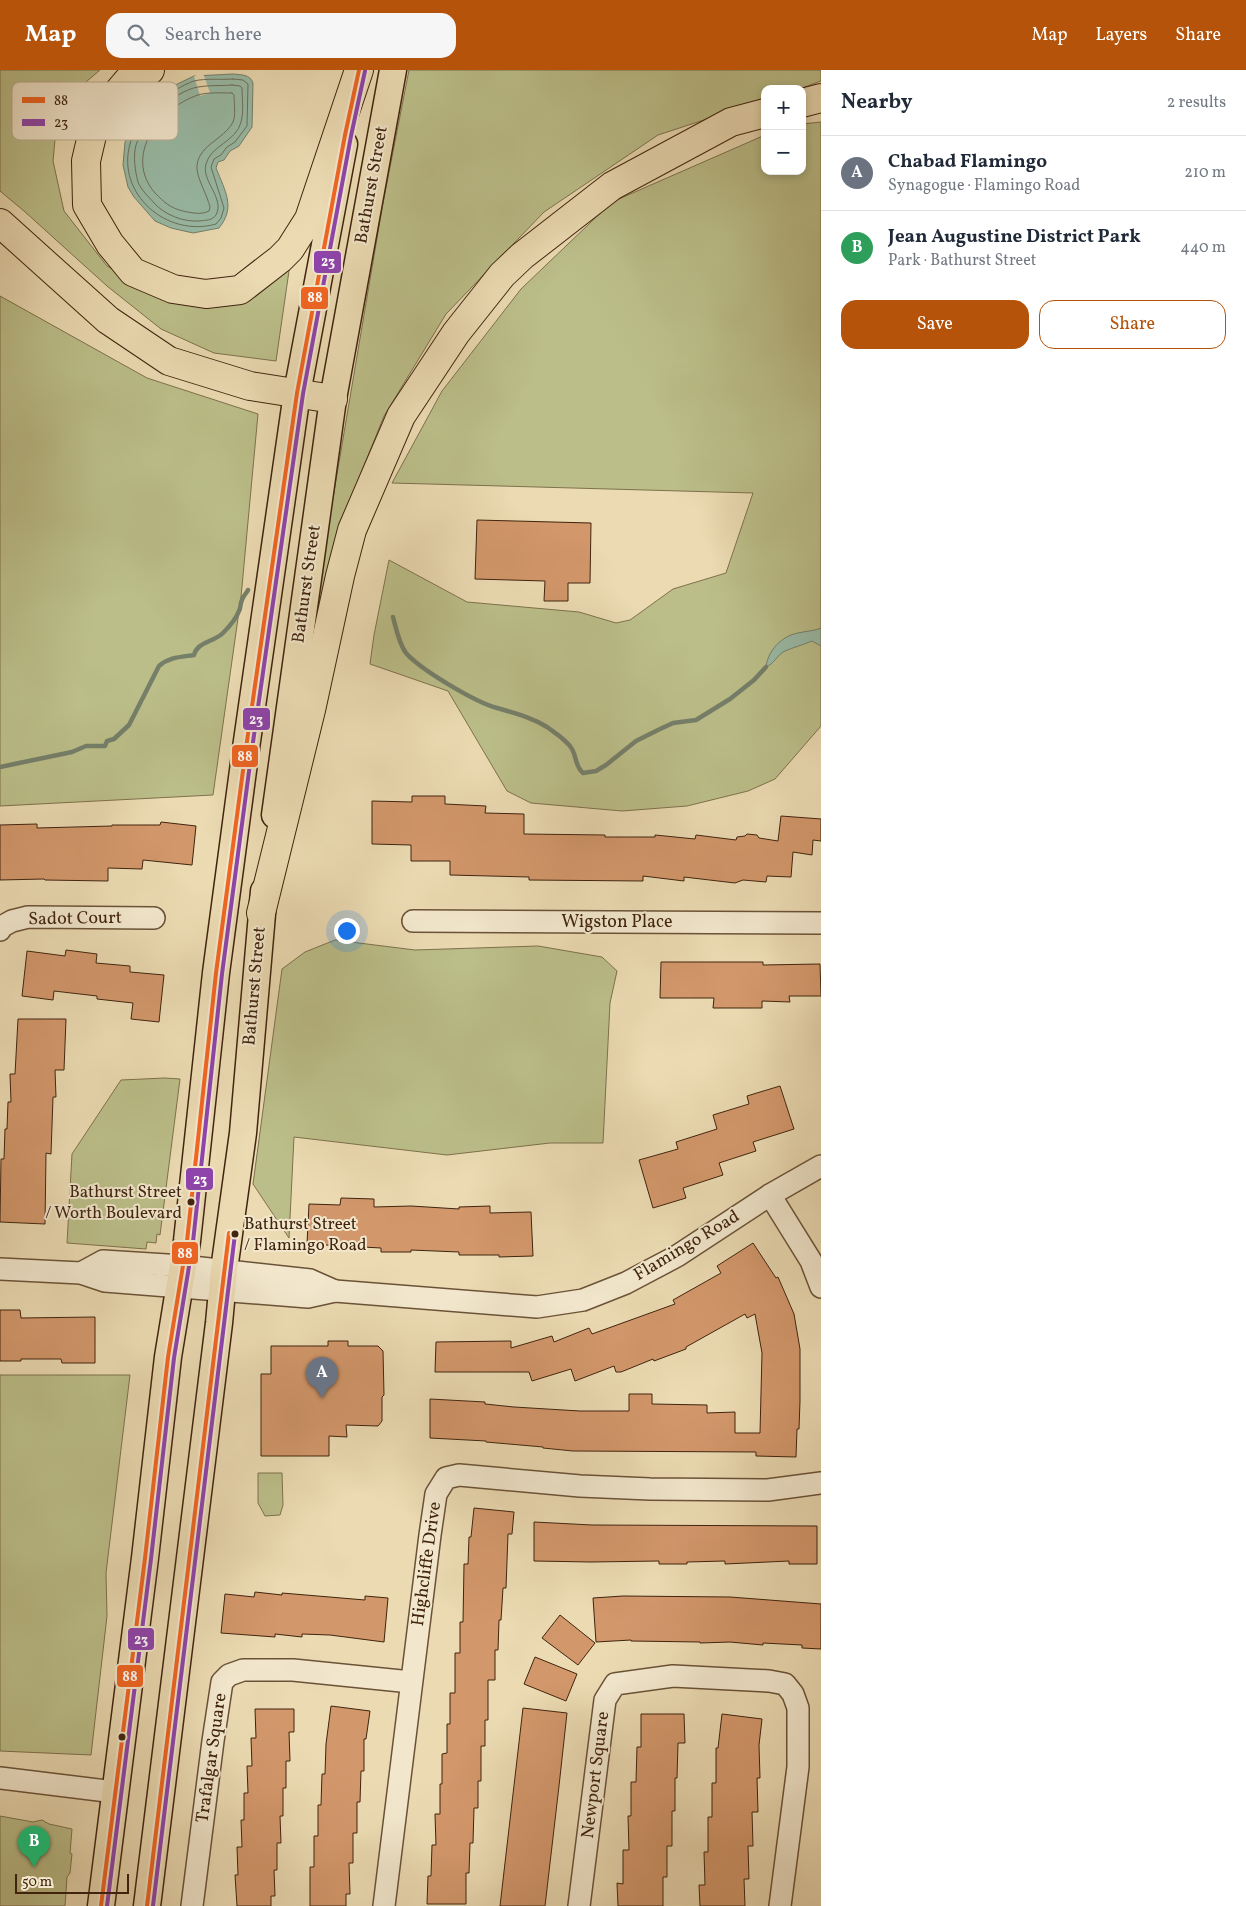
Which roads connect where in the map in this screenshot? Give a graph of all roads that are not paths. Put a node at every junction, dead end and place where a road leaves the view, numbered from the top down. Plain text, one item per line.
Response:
1 (150, 70) edge
2 (359, 70) edge
3 (393, 70) edge
4 (127, 82) edge
5 (821, 98) edge
6 (806, 102) edge
7 (761, 114) edge
8 (91, 140) edge
9 (0, 222) edge
10 (296, 393) junction
11 (333, 399) junction
12 (261, 913) junction
13 (154, 918) dead end
14 (412, 921) dead end
15 (821, 924) edge
16 (0, 930) edge
17 (821, 1166) edge
18 (770, 1195) junction
19 (0, 1269) edge
20 (181, 1276) junction
21 (223, 1281) junction
22 (821, 1287) edge
23 (821, 1483) edge
24 (411, 1682) junction
25 (0, 1778) edge
26 (0, 1788) edge
27 (115, 1797) junction
28 (101, 1906) edge
29 (147, 1906) edge
30 (192, 1906) edge
31 (384, 1906) edge
32 (579, 1906) edge
33 (780, 1906) edge

1 - 4 highway
2 - 8 highway
2 - 10 main road, Bathurst Street
3 - 11 main road, Bathurst Street
5 - 6 highway
7 - 12 highway
9 - 10 highway
10 - 11 highway
10 - 20 main road, Bathurst Street
11 - 12 main road, Bathurst Street
12 - 21 main road, Bathurst Street
13 - 16 street, Sadot Court
14 - 15 street, Wigston Place
17 - 18 street, Flamingo Road
18 - 21 street, Flamingo Road
18 - 22 street
19 - 20 street, Flamingo Road
20 - 21 street, Flamingo Road
20 - 27 main road, Bathurst Street
21 - 29 main road, Bathurst Street
23 - 24 street, Highcliffe Drive
24 - 30 street, Trafalgar Square
24 - 31 street, Highcliffe Drive
25 - 27 street
26 - 27 street
27 - 28 main road, Bathurst Street
32 - 33 street, Newport Square

